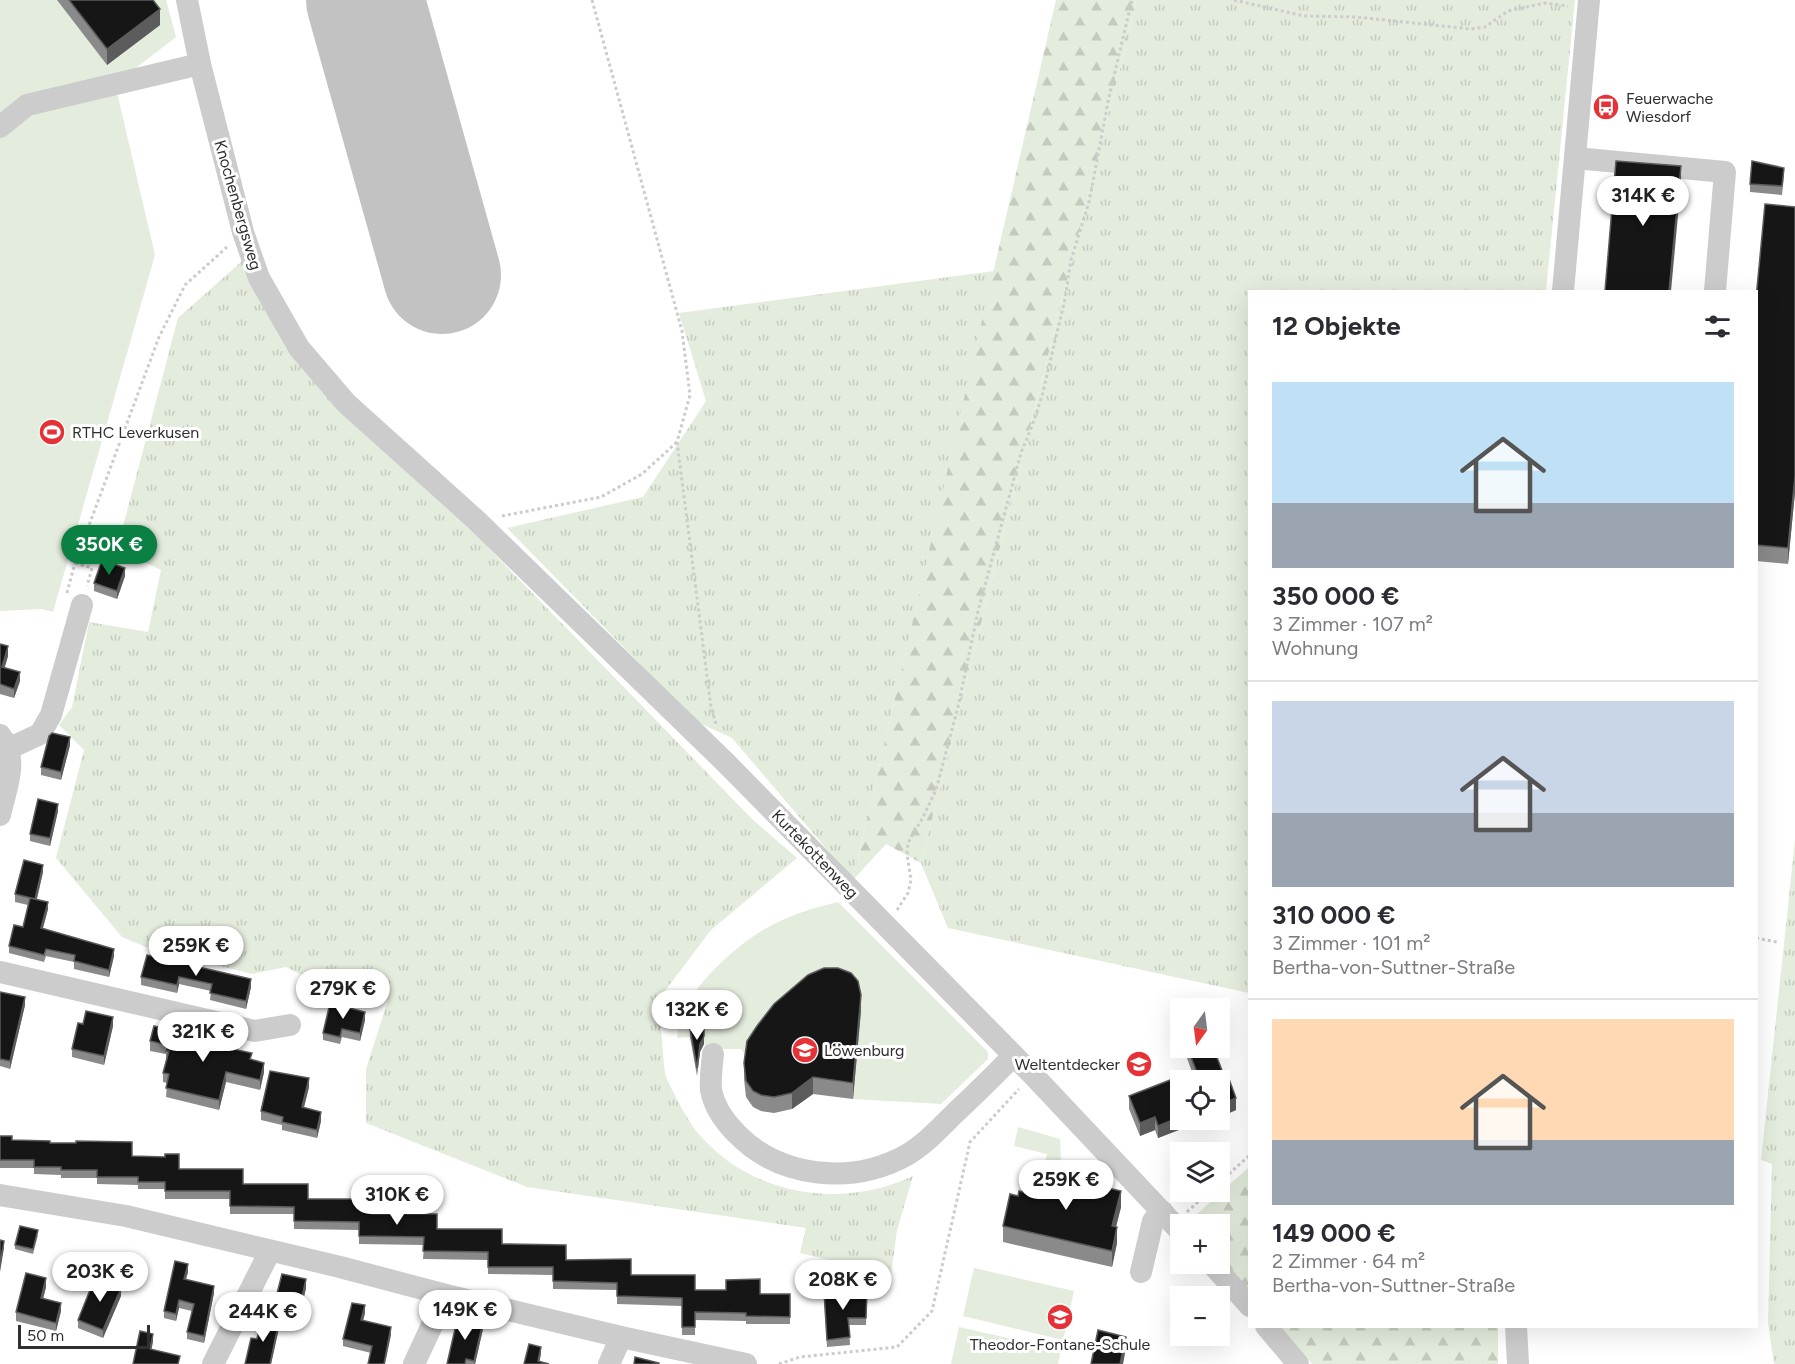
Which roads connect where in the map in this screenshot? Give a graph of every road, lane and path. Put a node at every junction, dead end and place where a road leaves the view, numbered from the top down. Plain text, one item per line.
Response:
1 (187, 0) edge
2 (592, 0) edge
3 (1132, 0) edge
4 (1234, 0) edge
5 (1580, 3) edge
6 (200, 64) junction
7 (0, 127) edge
8 (1575, 158) junction
9 (243, 232) junction
10 (1563, 290) edge
11 (1715, 290) edge
12 (677, 442) junction
13 (440, 489) joint
14 (476, 520) junction
15 (75, 563) junction
16 (74, 601) junction
17 (717, 729) dead end
18 (5, 742) edge
19 (0, 815) edge
20 (887, 928) junction
21 (1758, 938) edge
22 (1777, 942) dead end
23 (0, 972) edge
24 (290, 1025) dead end
25 (713, 1053) dead end
26 (1013, 1056) junction
27 (1032, 1074) junction
28 (1248, 1157) edge
29 (1230, 1173) edge
30 (0, 1195) edge
31 (1197, 1202) edge
32 (1183, 1214) edge
33 (1170, 1219) edge
34 (1170, 1222) edge
35 (270, 1251) junction
36 (1141, 1272) dead end
37 (1221, 1274) edge
38 (446, 1296) junction
39 (1248, 1304) edge
40 (1268, 1328) edge
41 (1516, 1328) edge
42 (621, 1337) junction
43 (213, 1364) edge
44 (414, 1364) edge
45 (609, 1364) edge
46 (746, 1364) edge
47 (779, 1364) edge
48 (1298, 1364) edge
49 (1518, 1364) edge

1 - 6 street, Knochenbergsweg
2 - 12 path
3 - 20 path
4 - 5 path
5 - 8 street
6 - 7 street
6 - 9 street, Knochenbergsweg
8 - 10 street
8 - 11 street
9 - 13 street, Knochenbergsweg
9 - 15 path
12 - 14 path
12 - 17 path
13 - 14 street, Kurtekottenweg
14 - 20 street, Kurtekottenweg
15 - 16 path
15 - 16 path
16 - 18 street
18 - 19 street
20 - 26 street, Kurtekottenweg
21 - 22 path
23 - 24 street
25 - 26 street
26 - 27 street, Kurtekottenweg
27 - 33 street, Kurtekottenweg
27 - 47 path
28 - 29 path
30 - 35 street
31 - 32 path
34 - 36 street
35 - 38 street
35 - 43 street
37 - 39 street
38 - 42 street
38 - 44 street
40 - 48 street
41 - 49 street
42 - 45 street
42 - 46 street

